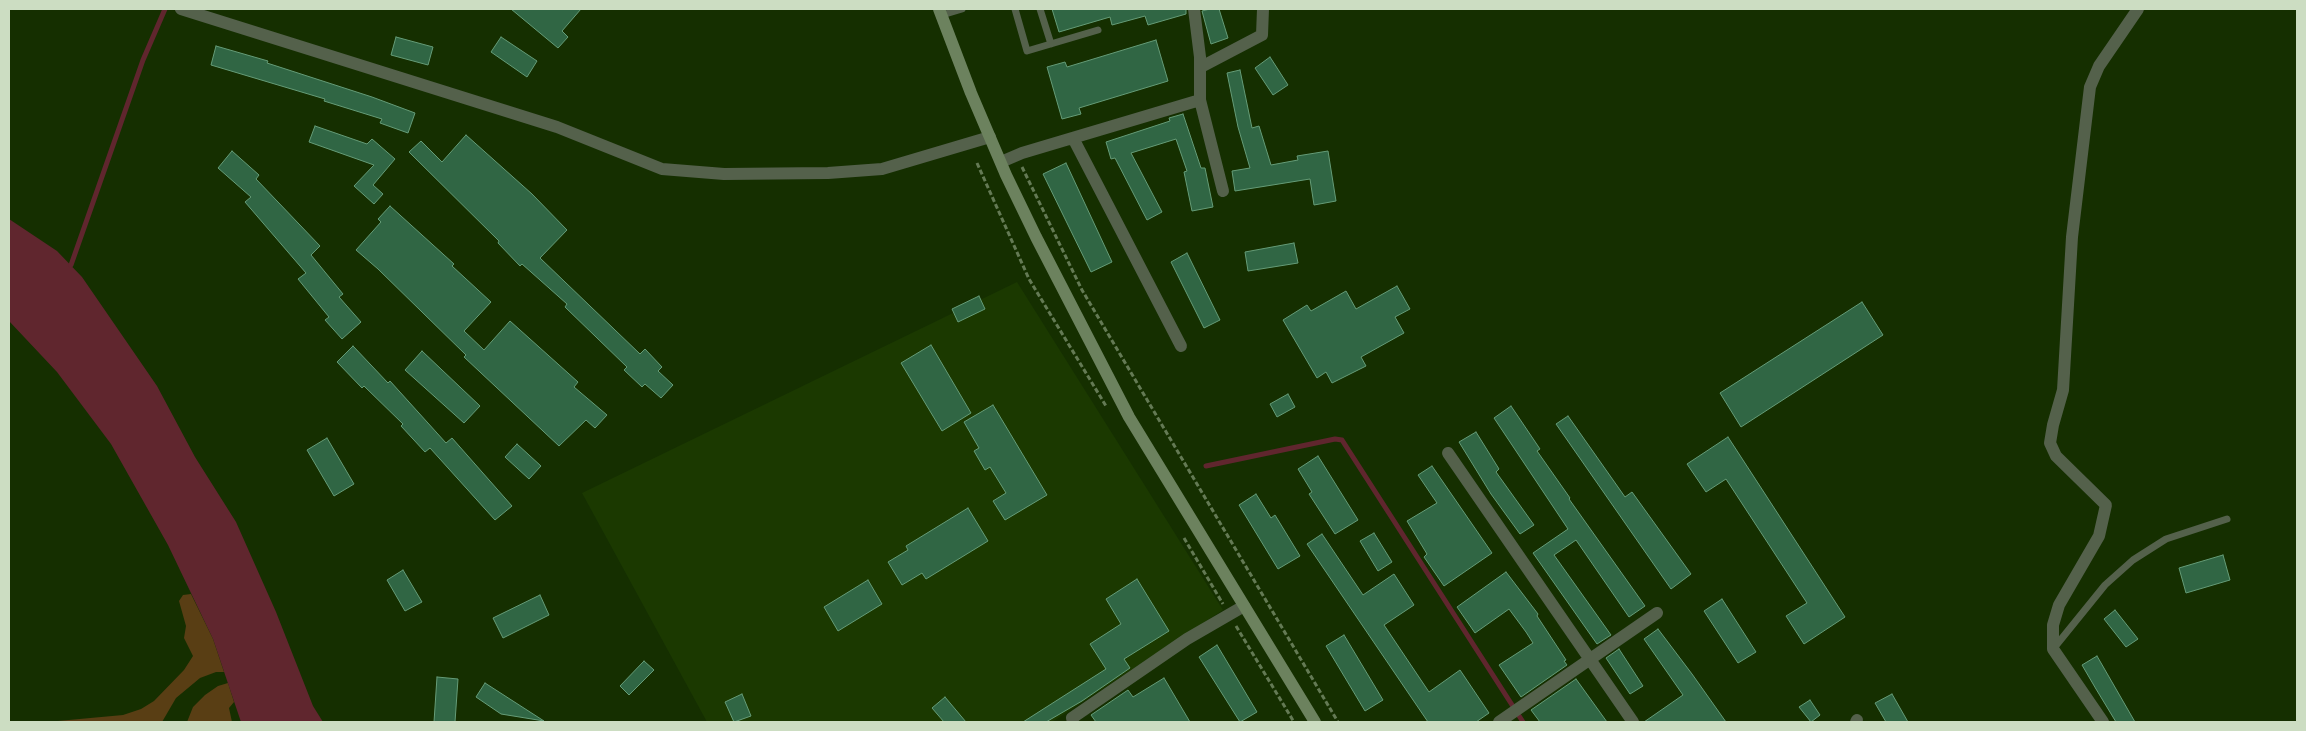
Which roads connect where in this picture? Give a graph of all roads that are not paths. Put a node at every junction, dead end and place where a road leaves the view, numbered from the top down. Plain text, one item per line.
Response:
1 (181, 9) edge
2 (962, 9) edge
3 (1015, 9) edge
4 (1040, 9) edge
5 (1194, 9) edge
6 (1263, 9) edge
7 (2138, 9) edge
8 (941, 12) edge
9 (1098, 30) dead end
10 (1051, 44) junction
11 (1201, 67) junction
12 (1200, 100) junction
13 (990, 137) junction
14 (1074, 138) junction
15 (1000, 162) junction
16 (1223, 191) dead end
17 (1181, 346) dead end
18 (1448, 453) dead end
19 (2227, 519) dead end
20 (1244, 606) junction
21 (1657, 613) dead end
22 (2053, 649) junction
23 (1589, 659) junction
24 (1513, 718) edge
25 (1073, 722) edge
26 (1315, 722) edge
27 (1499, 722) edge
28 (1633, 722) edge
29 (2102, 722) edge

1 - 13 street
2 - 8 lane
3 - 10 lane
4 - 10 lane
5 - 11 street
6 - 11 street
7 - 22 street
8 - 13 main road
9 - 10 lane
11 - 12 street
12 - 14 street
12 - 16 street
13 - 15 main road
14 - 15 street
14 - 17 street
15 - 20 main road
18 - 23 street
19 - 22 lane
20 - 25 street
20 - 26 main road
21 - 23 street
22 - 29 street
23 - 24 street
23 - 28 street
24 - 27 street

